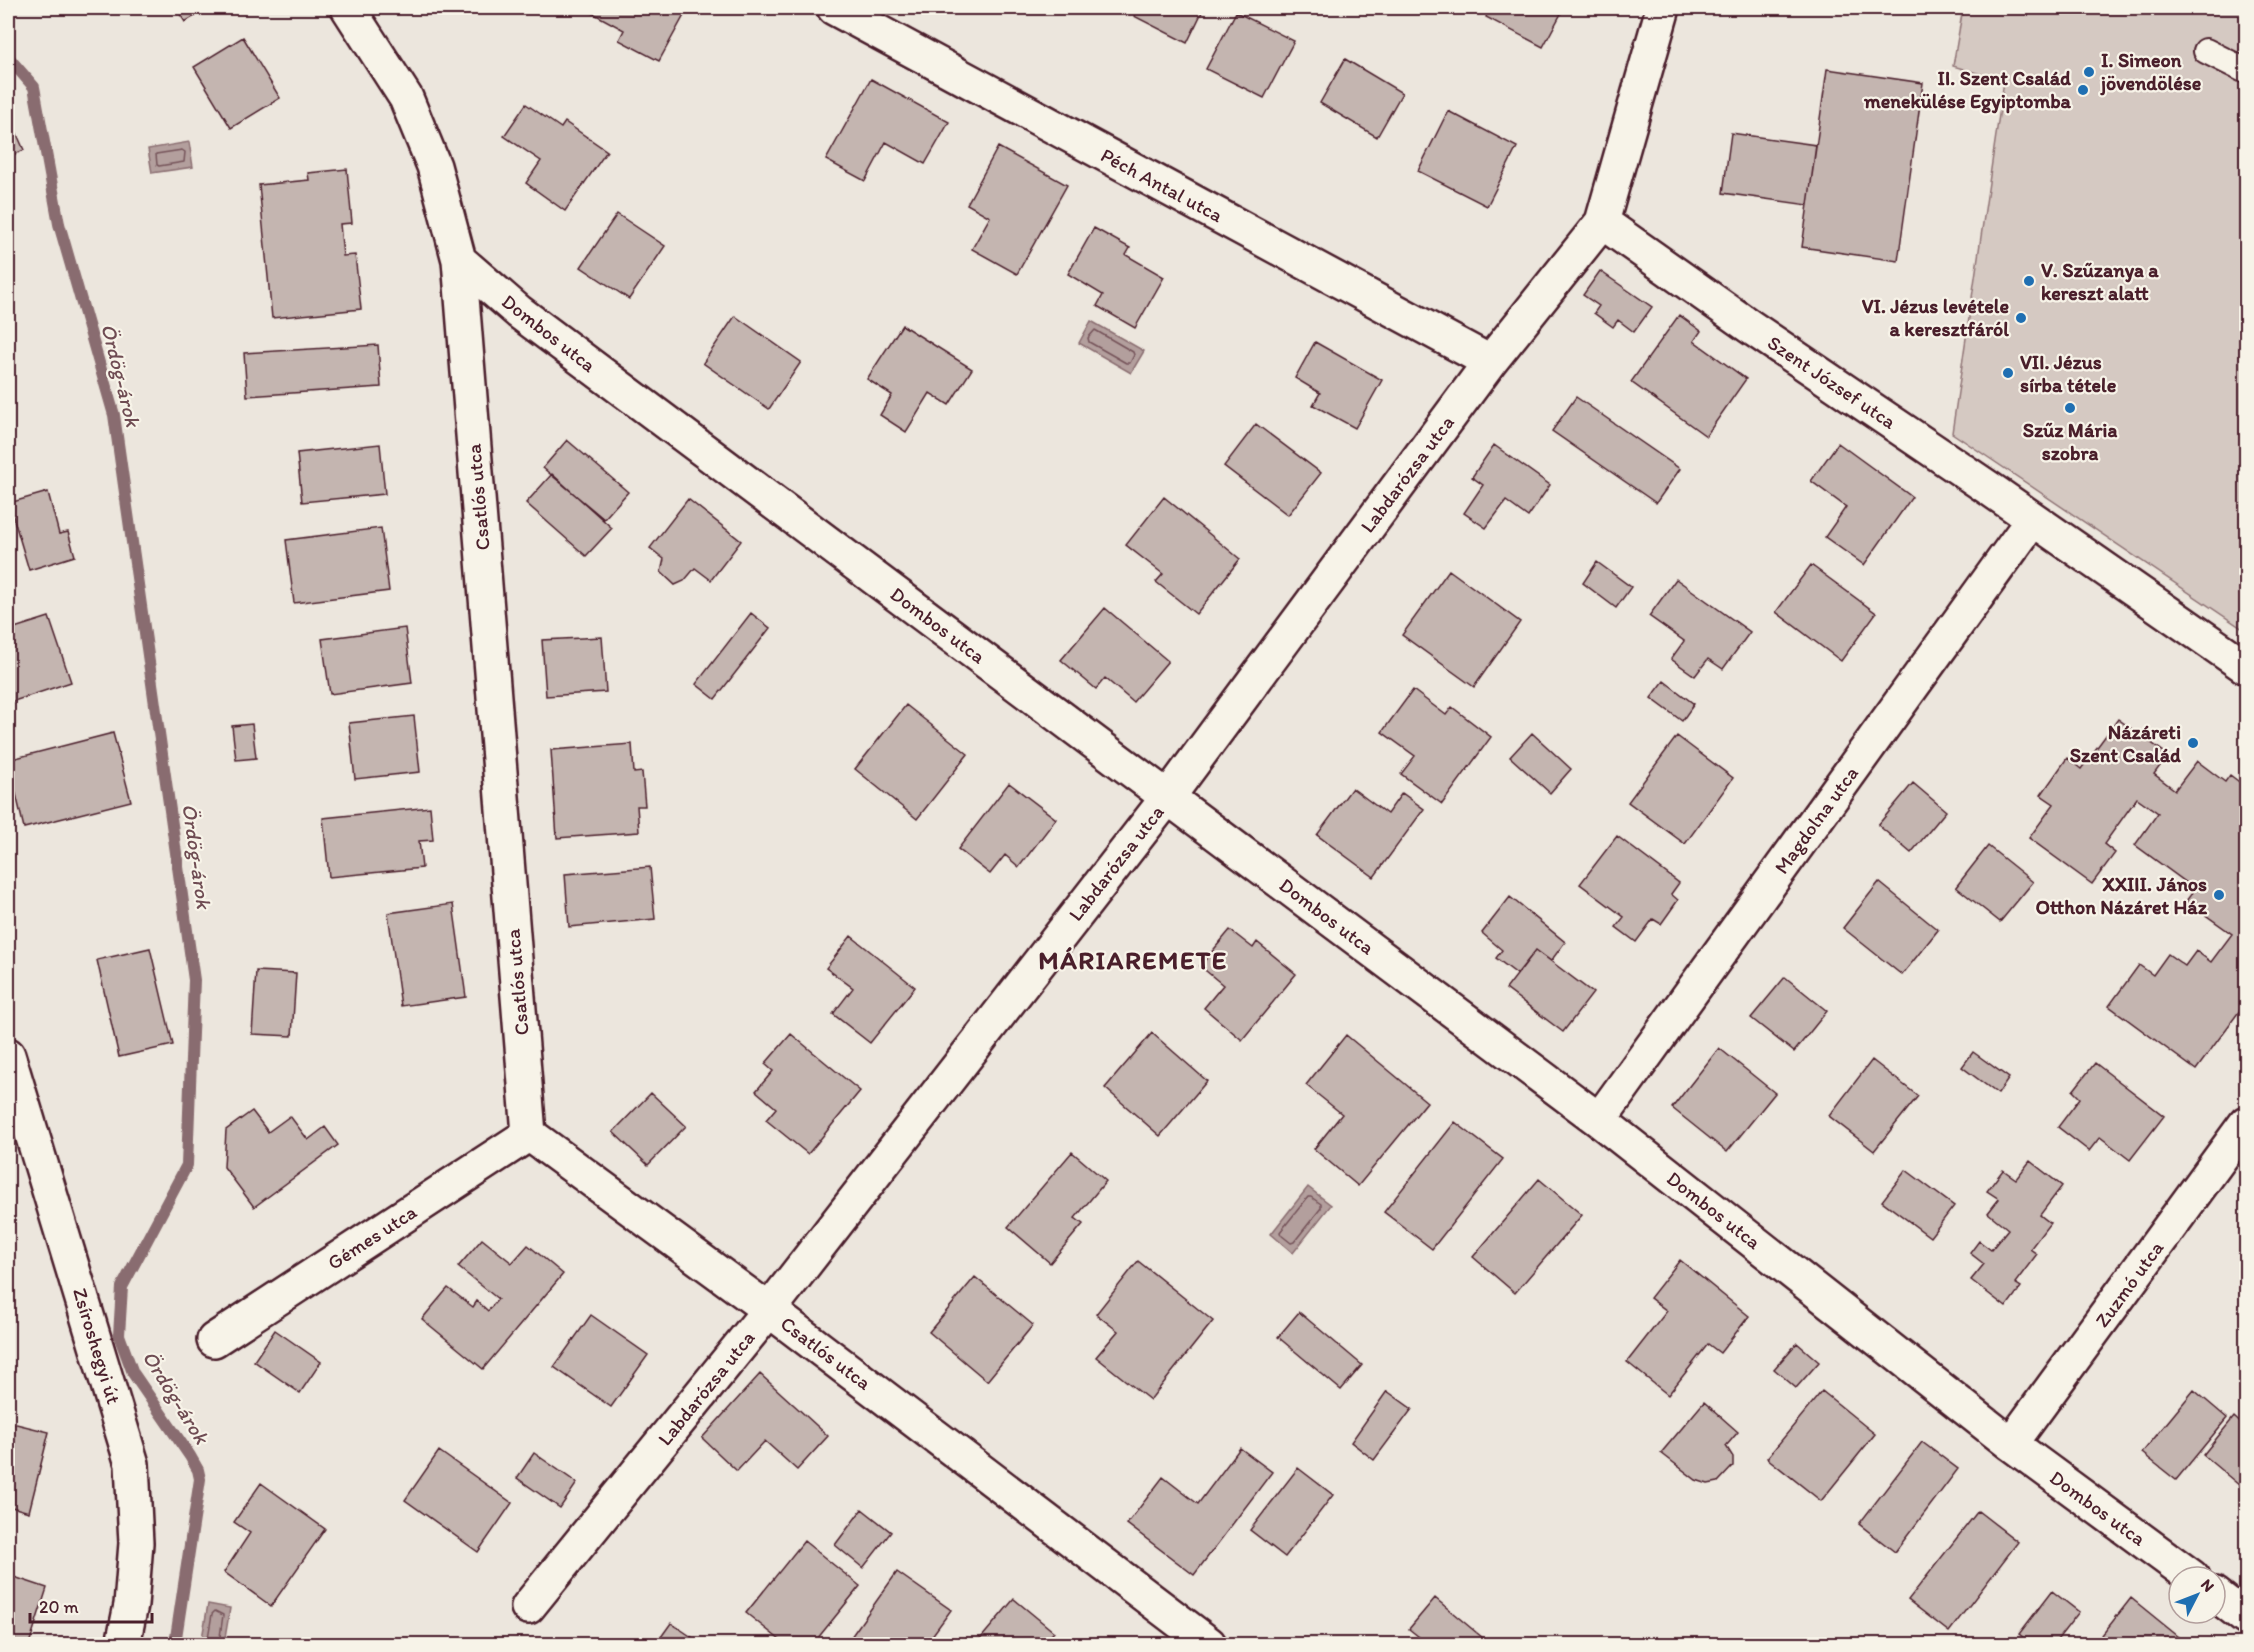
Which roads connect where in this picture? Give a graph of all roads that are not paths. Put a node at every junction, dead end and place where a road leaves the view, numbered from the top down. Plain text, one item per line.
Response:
1 (348, 8) edge
2 (834, 8) edge
3 (1664, 8) edge
4 (2206, 51) dead end
5 (2247, 71) edge
6 (1602, 222) junction
7 (459, 260) junction
8 (1491, 362) junction
9 (2033, 519) junction
10 (2247, 667) edge
11 (1168, 797) junction
12 (8, 1054) edge
13 (1599, 1120) junction
14 (2247, 1123) edge
15 (529, 1134) junction
16 (769, 1310) junction
17 (214, 1340) dead end
18 (2011, 1444) junction
19 (2176, 1565) edge
20 (2227, 1603) edge
21 (528, 1607) dead end
22 (2247, 1617) edge
23 (123, 1644) edge
24 (1209, 1644) edge

1 - 7 street, Csatlós utca
2 - 8 street, Péch Antal utca
3 - 6 street
4 - 5 lane
6 - 8 street, Labdarózsa utca
6 - 9 street, Szent József utca
7 - 11 street, Dombos utca
7 - 15 street, Csatlós utca
8 - 11 street, Labdarózsa utca
9 - 10 street, Szent József utca
9 - 13 street, Magdolna utca
11 - 13 street, Dombos utca
11 - 16 street, Labdarózsa utca
12 - 23 street, Zsíroshegyi út
13 - 18 street, Dombos utca
14 - 18 street, Zuzmó utca
15 - 16 street, Csatlós utca
15 - 17 street, Gémes utca
16 - 21 street, Labdarózsa utca
16 - 24 street, Csatlós utca
18 - 19 street, Dombos utca
20 - 22 street

